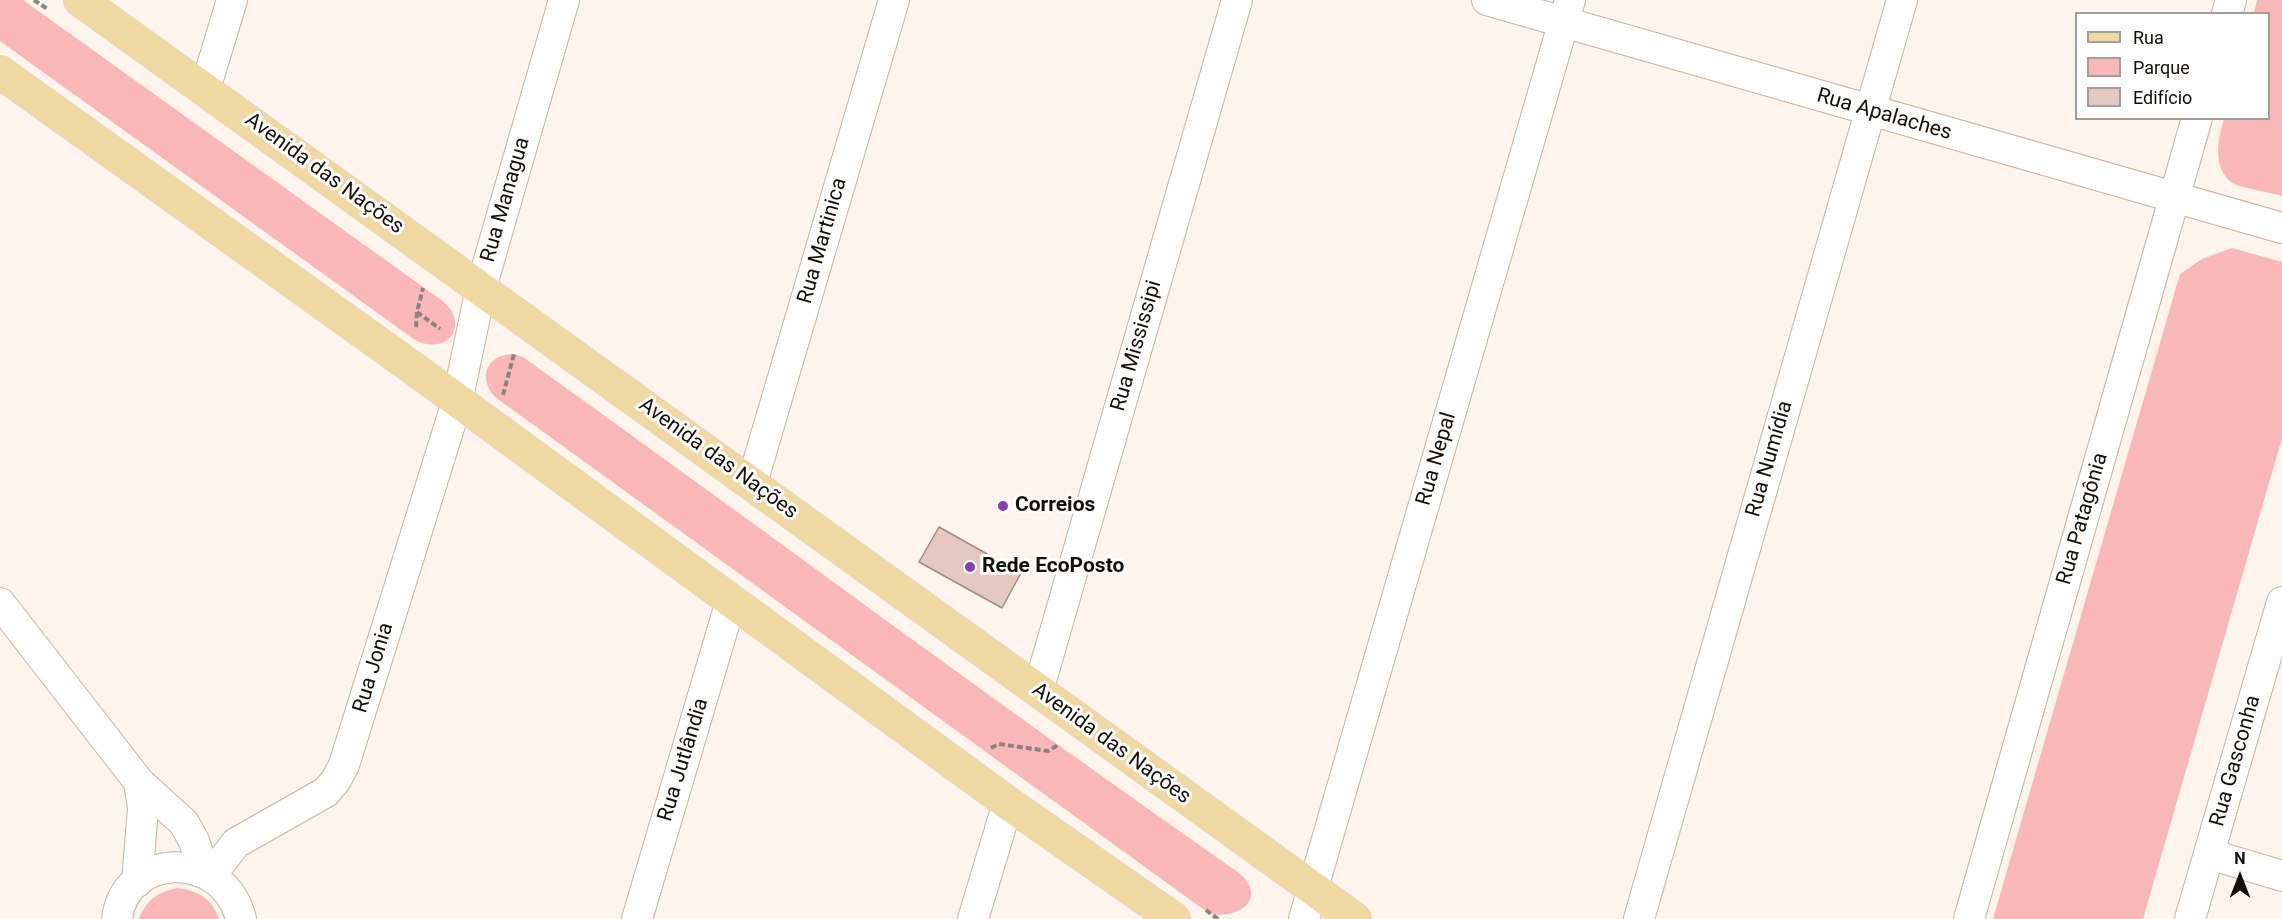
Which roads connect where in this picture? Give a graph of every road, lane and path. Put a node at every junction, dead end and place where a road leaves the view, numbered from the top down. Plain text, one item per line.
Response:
1 (80, 0) edge
2 (232, 0) edge
3 (564, 0) edge
4 (894, 0) edge
5 (1237, 0) edge
6 (1487, 0) edge
7 (1902, 0) edge
8 (1566, 11) edge
9 (0, 72) edge
10 (205, 89) junction
11 (1869, 110) junction
12 (2196, 120) edge
13 (2174, 198) junction
14 (2282, 228) edge
15 (423, 287) dead end
16 (481, 288) junction
17 (417, 312) junction
18 (442, 330) dead end
19 (415, 331) dead end
20 (514, 354) dead end
21 (502, 401) dead end
22 (457, 402) junction
23 (752, 483) junction
24 (731, 601) junction
25 (2282, 602) edge
26 (1, 605) edge
27 (1038, 692) junction
28 (1076, 719) junction
29 (970, 775) junction
30 (139, 782) junction
31 (1008, 803) junction
32 (2209, 854) junction
33 (208, 874) junction
34 (2282, 876) edge
35 (137, 882) junction
36 (1309, 904) edge
37 (112, 918) edge
38 (241, 919) edge
39 (637, 919) edge
40 (974, 919) edge
41 (1174, 919) edge
42 (1355, 919) edge
43 (1639, 919) edge
44 (1969, 919) edge
45 (2190, 919) edge

1 - 10 main road, Avenida das Nações
2 - 10 street
3 - 16 street, Rua Managua
4 - 23 street, Rua Martinica
5 - 27 street, Rua Mississipi
6 - 8 street, Rua Apalaches
7 - 11 street, Rua Numídia
8 - 11 street, Rua Apalaches
8 - 36 street, Rua Nepal
9 - 22 main road
10 - 16 main road, Avenida das Nações
11 - 13 street, Rua Apalaches
11 - 43 street, Rua Numídia
12 - 13 street, Rua Patagônia
13 - 14 street, Rua Apalaches
13 - 44 street, Rua Patagônia
15 - 17 path
16 - 22 street, Rua Managua
16 - 23 main road, Avenida das Nações
17 - 18 path
17 - 19 path
20 - 21 path
22 - 24 main road
22 - 33 street, Rua Jonia
23 - 27 main road, Avenida das Nações
24 - 29 main road
24 - 39 street, Rua Jutlândia
25 - 32 street, Rua Gasconha
26 - 30 street
27 - 28 main road, Avenida das Nações
28 - 29 path
28 - 36 main road, Avenida das Nações
29 - 31 main road
30 - 33 street
30 - 35 street
31 - 40 street
31 - 41 main road
32 - 34 street
32 - 45 street, Rua Gasconha
33 - 35 street
33 - 38 street
35 - 37 street
36 - 42 main road, Avenida das Nações

